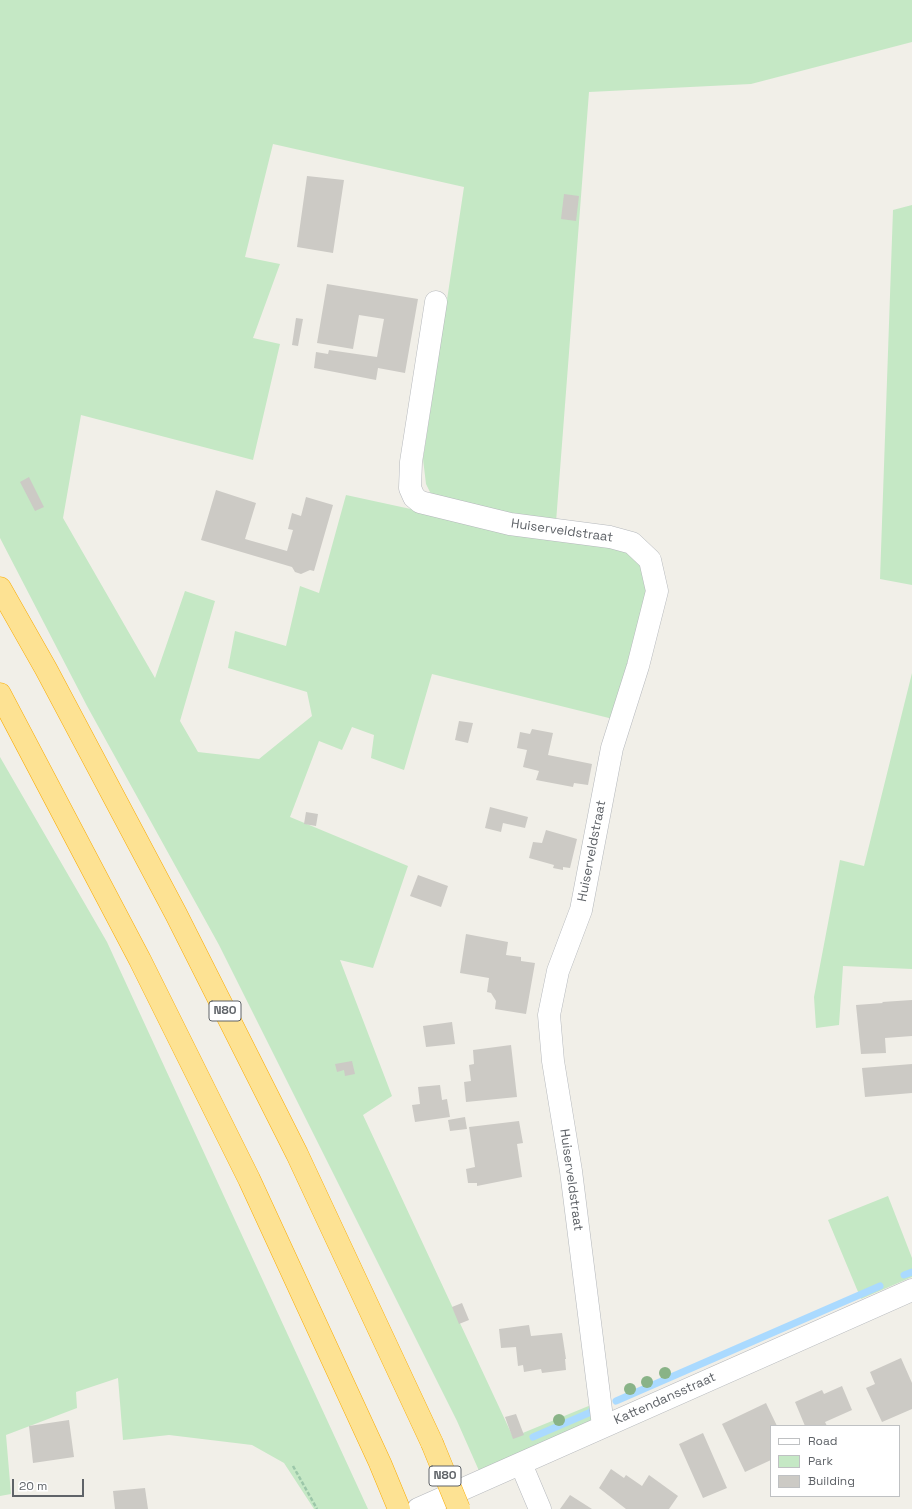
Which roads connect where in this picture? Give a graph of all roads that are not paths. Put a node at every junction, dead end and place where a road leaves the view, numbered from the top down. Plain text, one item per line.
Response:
1 (436, 302) dead end
2 (0, 588) edge
3 (0, 694) edge
4 (912, 1290) edge
5 (603, 1426) junction
6 (521, 1464) junction
7 (399, 1509) edge
8 (418, 1509) edge
9 (459, 1509) edge
10 (540, 1509) edge

1 - 5 street, Huiserveldstraat
2 - 9 highway, N80, bridge
3 - 7 highway
4 - 5 street, Kattendansstraat
5 - 6 street, Kattendansstraat
6 - 8 street, Kattendansstraat
6 - 10 street

